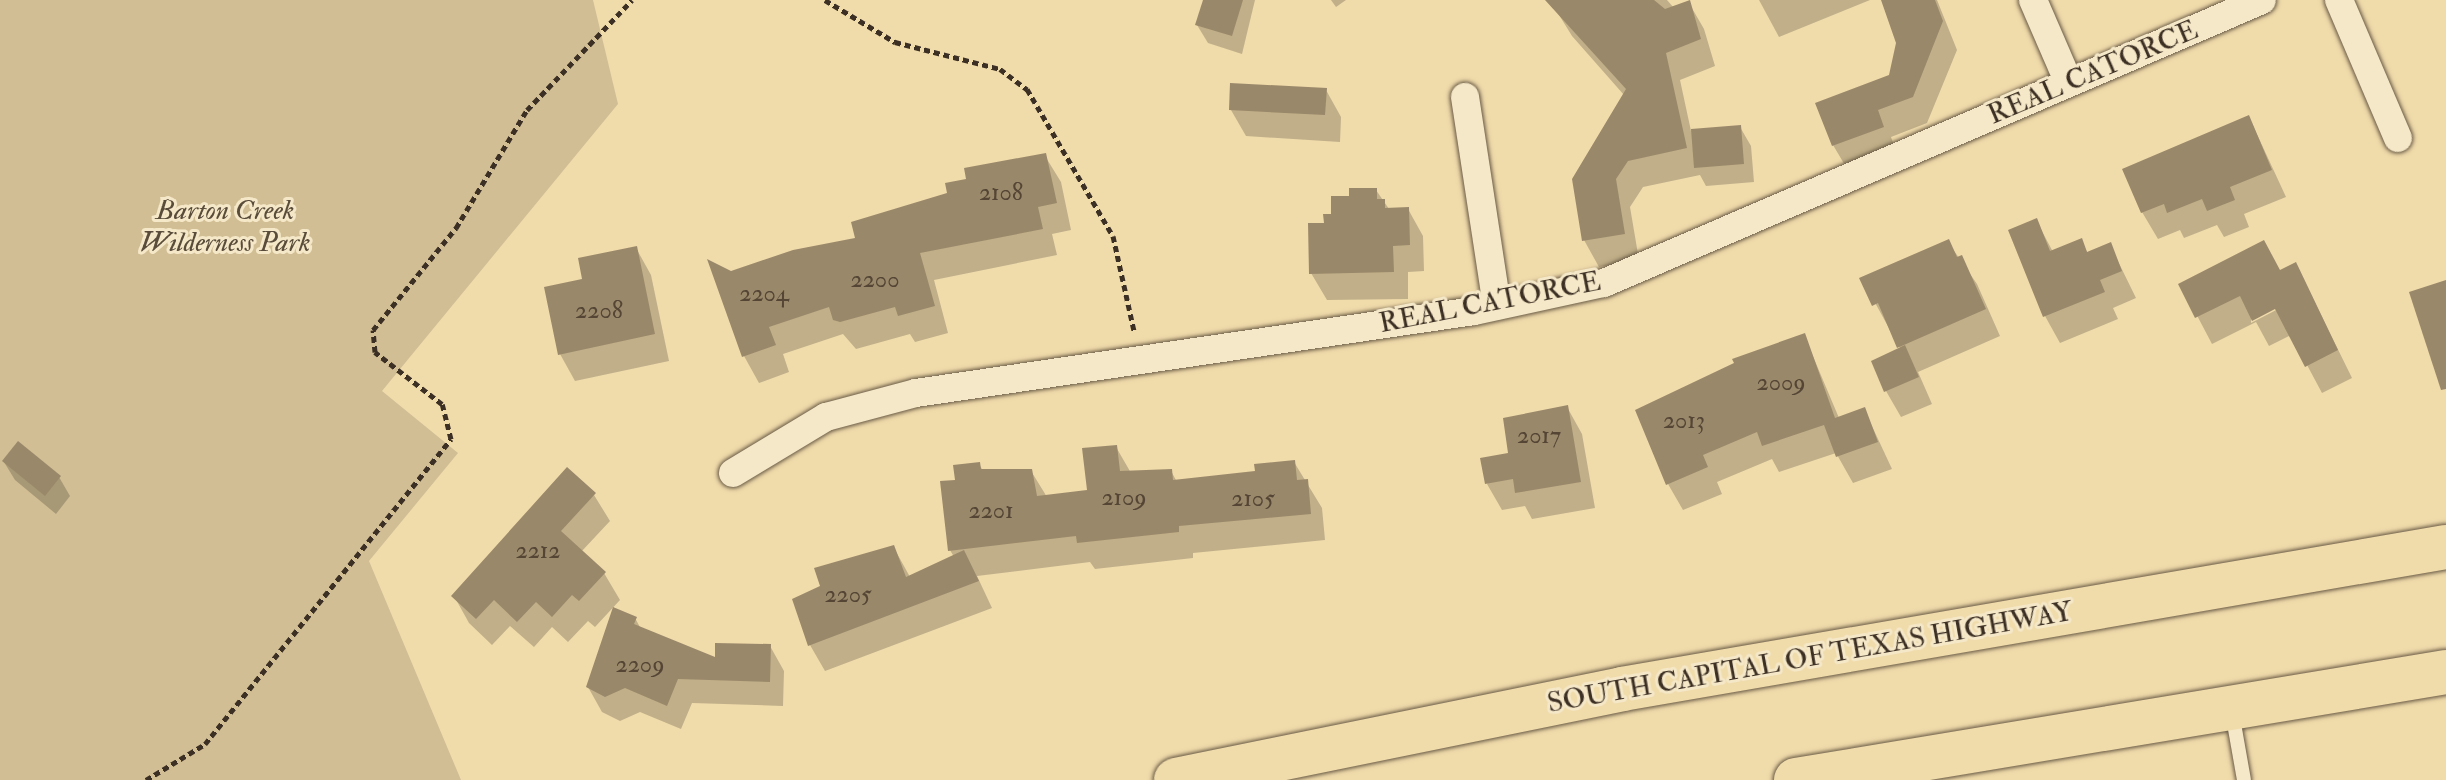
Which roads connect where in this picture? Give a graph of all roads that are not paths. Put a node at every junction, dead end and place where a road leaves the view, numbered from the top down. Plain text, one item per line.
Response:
1 (2033, 0) edge
2 (2262, 0) edge
3 (2339, 0) edge
4 (2069, 83) junction
5 (1465, 97) dead end
6 (2398, 138) dead end
7 (1497, 306) junction
8 (733, 473) dead end
9 (2446, 547) edge
10 (2446, 672) edge
11 (2232, 708) junction
12 (1176, 780) edge
13 (1796, 780) edge
14 (2244, 780) edge

1 - 4 street
2 - 4 street, REAL CATORCE
3 - 6 street
4 - 7 street, REAL CATORCE
5 - 7 street
7 - 8 street, REAL CATORCE
9 - 12 highway, SOUTH CAPITAL OF TEXAS HIGHWAY
10 - 11 highway
11 - 13 highway
11 - 14 lane

